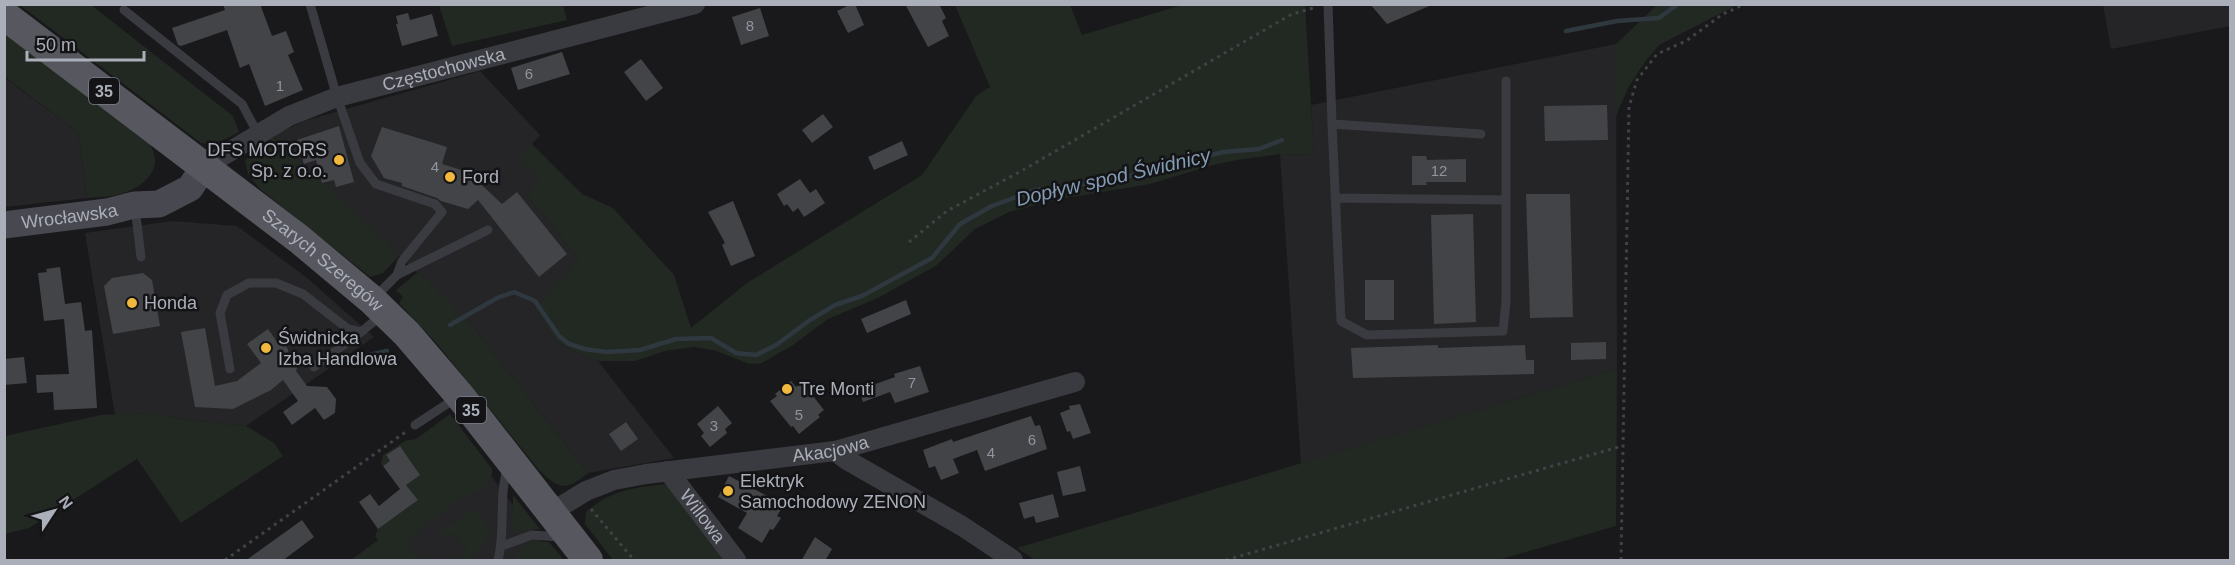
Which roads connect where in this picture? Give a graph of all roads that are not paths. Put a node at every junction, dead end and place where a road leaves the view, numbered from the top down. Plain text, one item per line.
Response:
1 (310, 4) edge
2 (695, 4) edge
3 (1326, 4) edge
4 (124, 10) dead end
5 (4, 15) edge
6 (1506, 81) dead end
7 (337, 97) junction
8 (1332, 124) junction
9 (258, 134) junction
10 (1481, 134) dead end
11 (204, 167) junction
12 (1335, 198) junction
13 (1506, 200) junction
14 (135, 205) junction
15 (4, 225) edge
16 (488, 230) dead end
17 (141, 257) dead end
18 (397, 275) junction
19 (379, 306) junction
20 (361, 332) junction
21 (314, 367) dead end
22 (230, 369) dead end
23 (1075, 382) dead end
24 (460, 396) junction
25 (415, 425) road end
26 (835, 451) junction
27 (510, 461) junction
28 (668, 471) junction
29 (550, 513) junction
30 (502, 546) junction
31 (581, 551) edge
32 (498, 561) edge
33 (736, 561) edge
34 (1013, 561) edge

1 - 7 lane
2 - 7 street, Częstochowska
3 - 8 lane
4 - 9 lane
5 - 11 main road, 35
6 - 13 lane
7 - 9 street, Częstochowska
7 - 18 lane
8 - 10 lane
8 - 12 lane
9 - 11 street, Częstochowska
11 - 14 street, Wrocławska
11 - 19 main road, Szarych Szeregów / 35
12 - 13 lane
12 - 13 lane
14 - 15 street, Wrocławska
14 - 17 lane
16 - 18 lane
18 - 19 lane
19 - 20 lane
19 - 24 main road, Szarych Szeregów / 35
20 - 21 lane
20 - 22 lane
23 - 26 street, Akacjowa
24 - 25 lane
24 - 27 main road, Szarych Szeregów / 35
26 - 28 street, Akacjowa
26 - 34 street
27 - 29 main road, Szarych Szeregów / 35
27 - 30 lane
28 - 29 street, Akacjowa
28 - 33 street, Willowa
29 - 31 main road, Szarych Szeregów / 35
30 - 31 lane
30 - 32 lane

